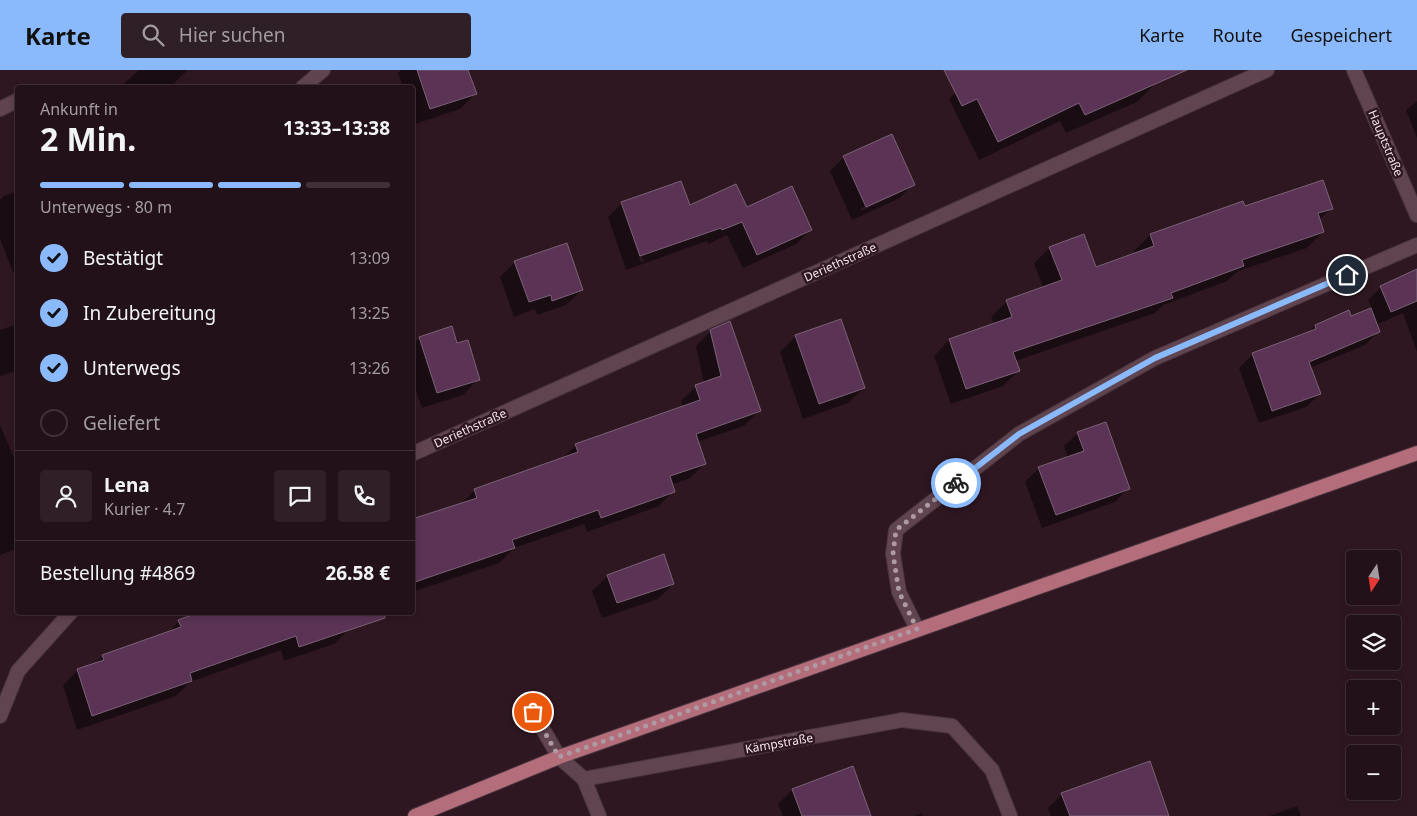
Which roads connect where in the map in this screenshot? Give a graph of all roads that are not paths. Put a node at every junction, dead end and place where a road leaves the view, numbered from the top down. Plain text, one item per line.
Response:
1 (323, 70) edge
2 (1267, 70) edge
3 (1354, 70) edge
4 (306, 85) edge
5 (15, 102) edge
6 (0, 109) edge
7 (1417, 215) edge
8 (1417, 245) edge
9 (415, 453) edge
10 (1417, 453) edge
11 (68, 615) edge
12 (917, 629) junction
13 (533, 712) dead end
14 (0, 716) edge
15 (559, 757) junction
16 (584, 779) junction
17 (416, 816) edge
18 (600, 816) edge
19 (1010, 816) edge

1 - 4 street
2 - 9 street, Deriethstraße
3 - 7 street, Hauptstraße
5 - 6 street
8 - 12 street
10 - 12 main road
11 - 14 street
12 - 15 main road
13 - 15 street
15 - 16 street
15 - 17 main road
16 - 18 street
16 - 19 street, Kämpstraße

